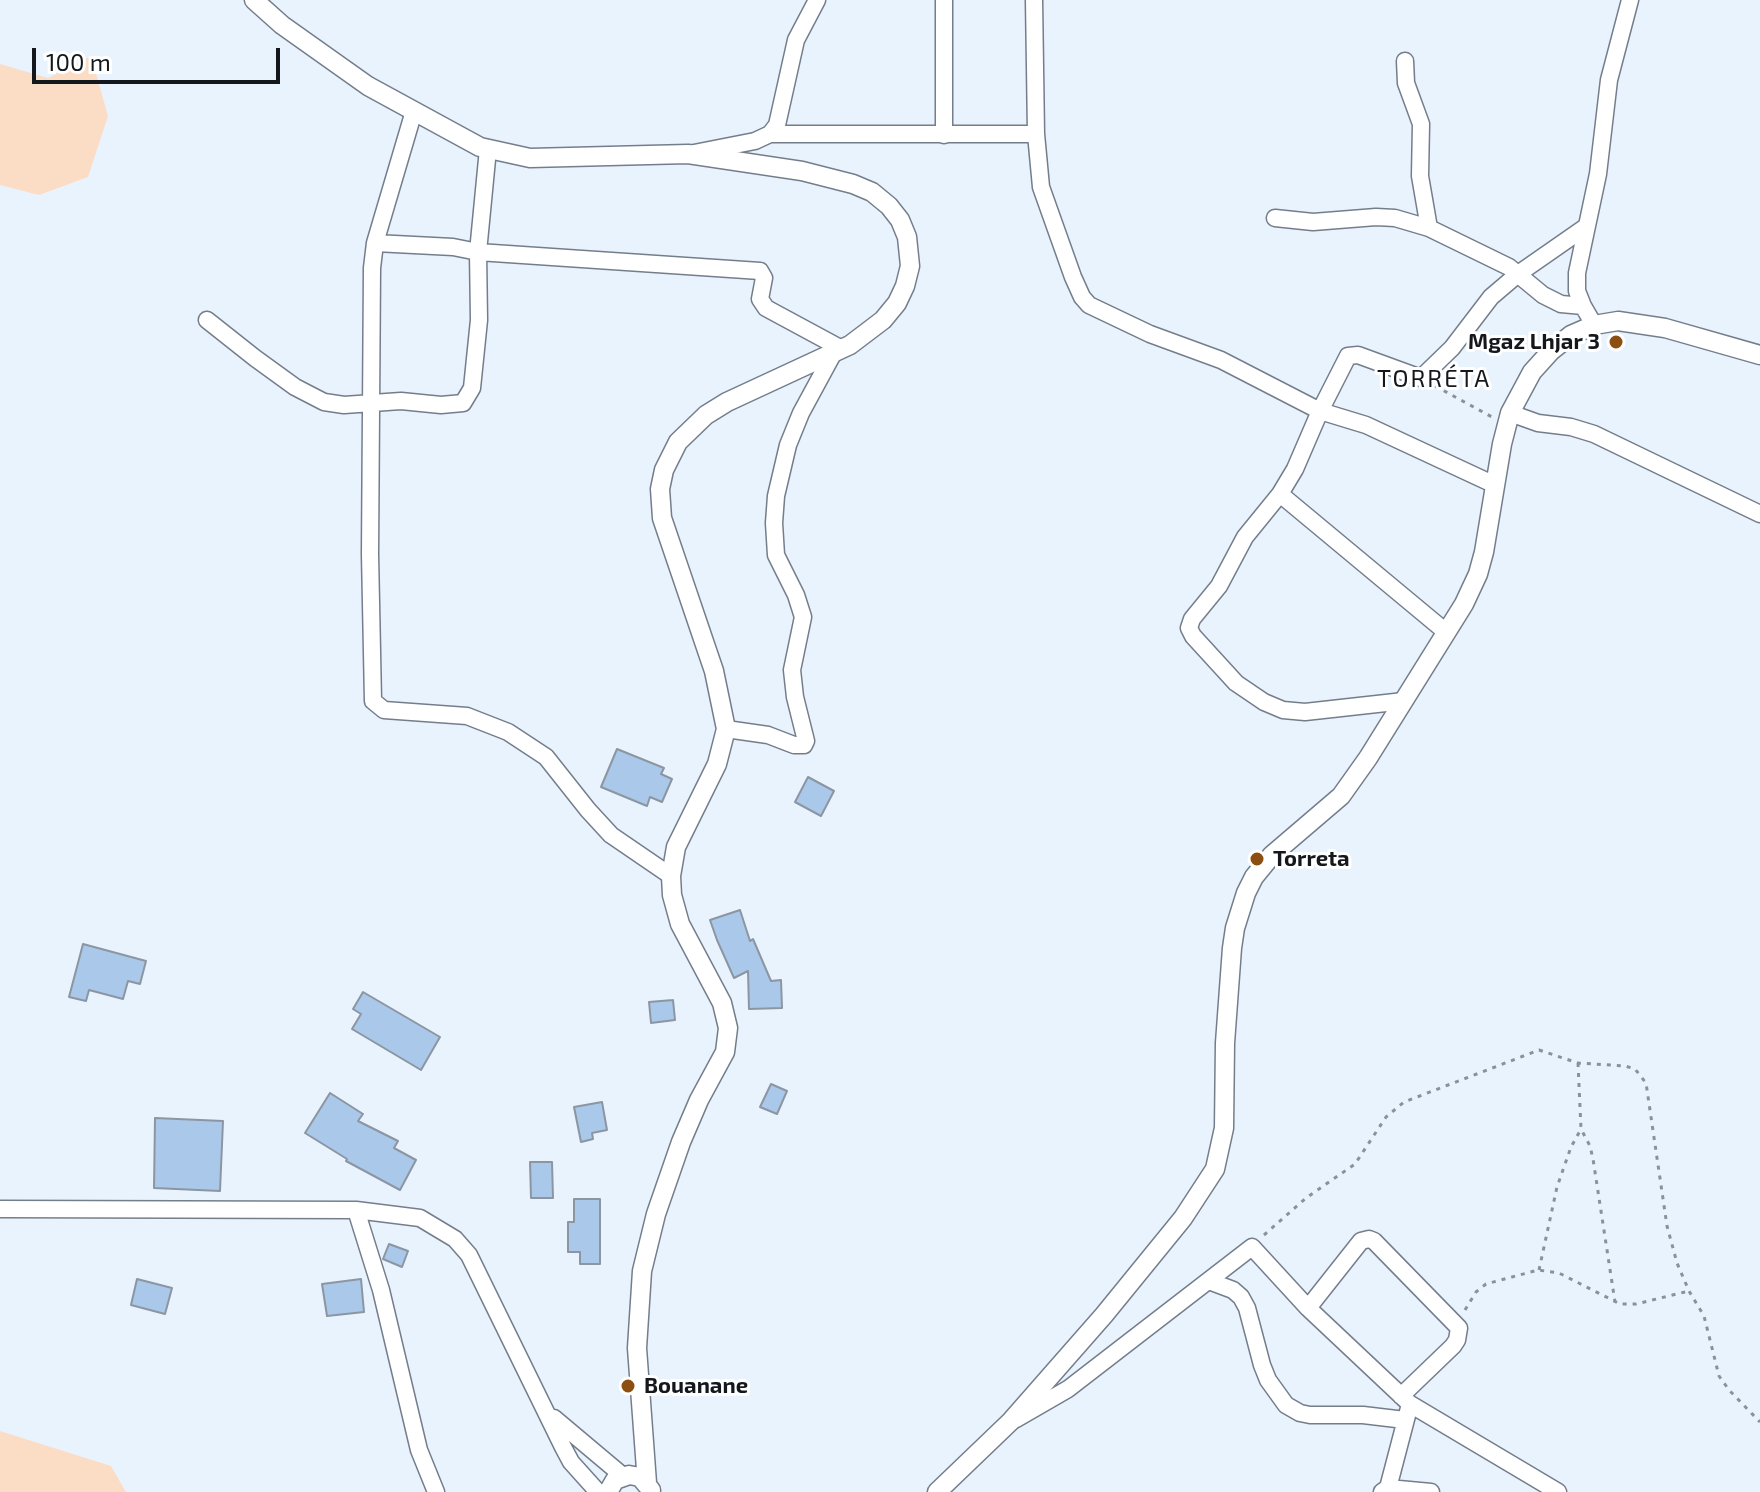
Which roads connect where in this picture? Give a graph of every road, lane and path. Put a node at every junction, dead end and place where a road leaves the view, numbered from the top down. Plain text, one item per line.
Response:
1 (254, 0) edge
2 (817, 0) edge
3 (944, 0) edge
4 (1034, 0) edge
5 (1630, 0) edge
6 (1405, 61) dead end
7 (414, 111) junction
8 (770, 134) junction
9 (1036, 134) junction
10 (944, 135) junction
11 (488, 149) junction
12 (688, 154) junction
13 (1275, 218) dead end
14 (1587, 226) junction
15 (1429, 228) junction
16 (375, 243) junction
17 (478, 252) junction
18 (1518, 274) junction
19 (1583, 306) junction
20 (207, 320) dead end
21 (1594, 325) junction
22 (837, 351) junction
23 (1760, 355) edge
24 (1421, 378) junction
25 (370, 403) junction
26 (1320, 411) junction
27 (1508, 419) junction
28 (1495, 485) junction
29 (1280, 494) junction
30 (1760, 514) edge
31 (1446, 632) junction
32 (1404, 701) junction
33 (726, 729) junction
34 (671, 876) junction
35 (1578, 1063) junction
36 (1581, 1129) junction
37 (0, 1209) edge
38 (356, 1210) junction
39 (1252, 1247) junction
40 (1538, 1270) junction
41 (1209, 1281) junction
42 (1689, 1291) junction
43 (1615, 1302) junction
44 (1308, 1308) junction
45 (1457, 1324) junction
46 (1405, 1407) junction
47 (544, 1409) junction
48 (1011, 1421) junction
49 (1760, 1422) edge
50 (643, 1447) junction
51 (626, 1476) junction
52 (649, 1487) edge
53 (1385, 1490) edge
54 (436, 1492) edge
55 (598, 1492) edge
56 (608, 1492) edge
57 (937, 1492) edge
58 (1431, 1492) edge
59 (1558, 1492) edge

1 - 7 street
2 - 8 street
3 - 10 street
4 - 9 street
5 - 14 street
6 - 15 street
7 - 11 street
7 - 16 street
8 - 10 street
8 - 12 street
9 - 10 street
9 - 26 street
11 - 12 street
11 - 17 street
12 - 22 street
13 - 15 street
14 - 18 street
14 - 19 street
15 - 18 street
16 - 17 street
16 - 25 street
17 - 22 street
17 - 25 street
18 - 19 street
18 - 24 street
19 - 21 street
20 - 25 street
21 - 23 street
21 - 27 street
22 - 33 street
22 - 33 street
24 - 26 street
24 - 27 path
25 - 34 street
26 - 28 street
26 - 29 street
27 - 28 street
27 - 30 street
28 - 31 street
29 - 31 street
29 - 32 street
31 - 32 street
32 - 48 street
33 - 34 street
34 - 50 street
35 - 36 path
35 - 39 path
35 - 42 path
36 - 40 path
36 - 43 path
37 - 38 street
38 - 47 street
38 - 54 street
39 - 41 street
39 - 44 street
40 - 43 path
40 - 45 path
41 - 46 street
41 - 48 street
42 - 43 path
42 - 49 path
44 - 45 street
44 - 46 street
45 - 46 street
46 - 53 street
46 - 59 street
47 - 51 street
47 - 55 street
48 - 57 street
50 - 51 street
50 - 52 street
51 - 52 street
51 - 56 street
53 - 58 street

